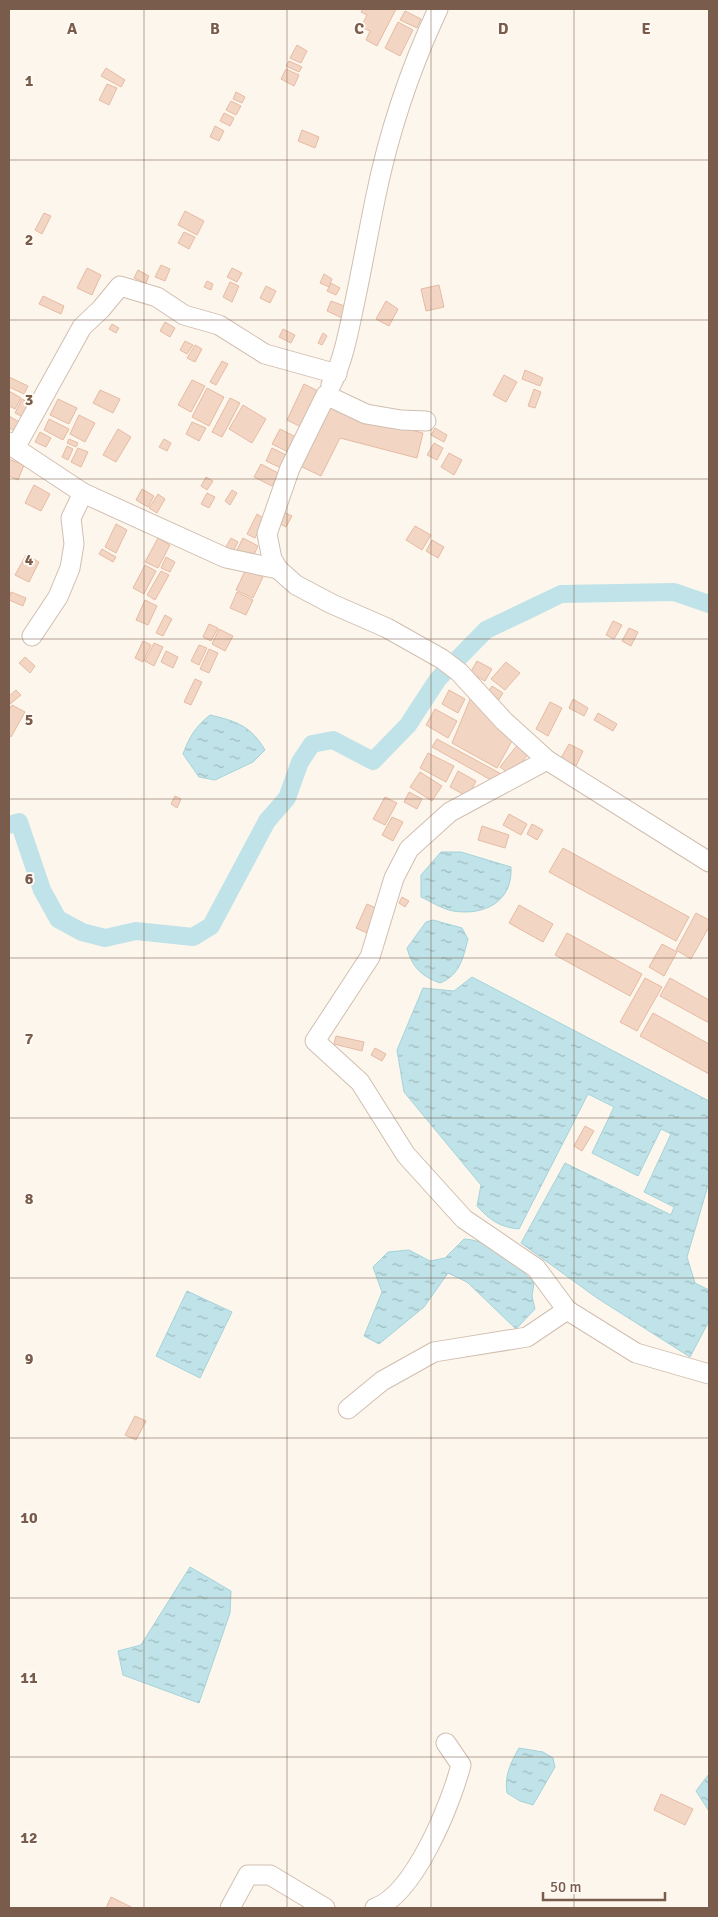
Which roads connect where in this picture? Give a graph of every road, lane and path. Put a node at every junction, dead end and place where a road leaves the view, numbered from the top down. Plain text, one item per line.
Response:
1 (438, 9) edge
2 (337, 374) junction
3 (326, 395) junction
4 (426, 421) dead end
5 (12, 445) edge
6 (83, 493) junction
7 (278, 569) junction
8 (32, 636) dead end
9 (547, 760) junction
10 (709, 862) edge
11 (568, 1310) junction
12 (709, 1374) edge
13 (348, 1409) dead end
14 (446, 1743) dead end
15 (230, 1908) edge
16 (325, 1908) edge
17 (375, 1908) edge

1 - 2 street
2 - 3 street
2 - 5 street
3 - 4 street
3 - 7 street
5 - 6 street
6 - 7 street
6 - 8 street
7 - 9 street
9 - 10 street
9 - 11 street
11 - 12 street
11 - 13 street
14 - 17 street
15 - 16 street

